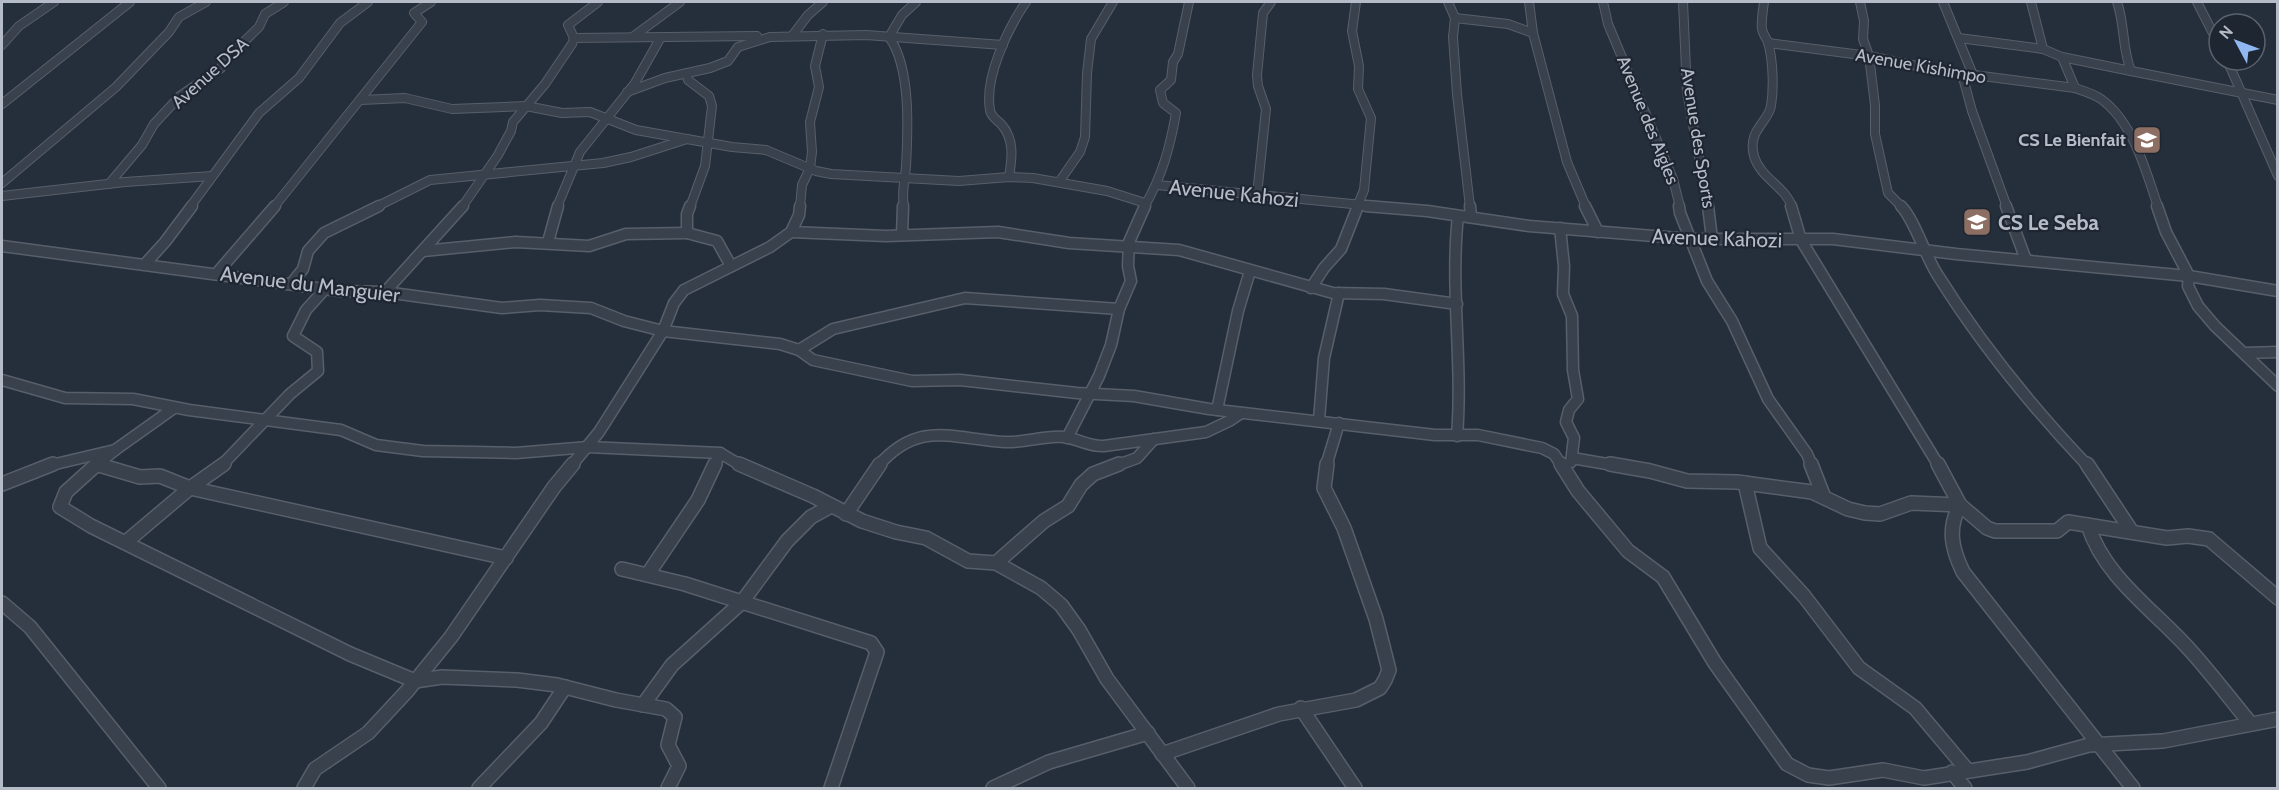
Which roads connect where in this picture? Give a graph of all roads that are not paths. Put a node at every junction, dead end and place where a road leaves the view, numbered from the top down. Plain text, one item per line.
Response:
1 (54, 2) edge
2 (130, 2) edge
3 (206, 2) edge
4 (284, 2) edge
5 (368, 2) edge
6 (431, 2) edge
7 (598, 2) edge
8 (680, 2) edge
9 (823, 2) edge
10 (916, 2) edge
11 (1026, 2) edge
12 (1113, 2) edge
13 (1189, 2) edge
14 (1271, 2) edge
15 (1356, 2) edge
16 (1448, 2) edge
17 (1529, 2) edge
18 (1603, 2) edge
19 (1683, 2) edge
20 (1764, 2) edge
21 (1860, 2) edge
22 (1942, 2) edge
23 (2031, 2) edge
24 (2117, 2) edge
25 (2197, 2) edge
26 (1455, 18) junction
27 (2207, 22) edge
28 (1533, 33) junction
29 (822, 34) junction
30 (634, 36) junction
31 (792, 36) junction
32 (661, 37) junction
33 (770, 37) junction
34 (889, 37) junction
35 (574, 38) junction
36 (1959, 38) junction
37 (3, 41) edge
38 (1768, 43) junction
39 (1003, 45) junction
40 (2043, 49) junction
41 (1869, 56) junction
42 (2061, 57) junction
43 (2131, 71) junction
44 (2233, 72) edge
45 (687, 73) junction
46 (1962, 74) junction
47 (1973, 75) junction
48 (2075, 88) junction
49 (627, 92) junction
50 (2244, 93) junction
51 (361, 100) junction
52 (2277, 100) edge
53 (2, 104) edge
54 (526, 106) junction
55 (607, 117) junction
56 (690, 138) junction
57 (706, 141) junction
58 (574, 167) junction
59 (810, 168) junction
60 (212, 176) junction
61 (482, 176) junction
62 (2277, 176) edge
63 (1009, 177) junction
64 (905, 179) junction
65 (1059, 182) junction
66 (2, 183) edge
67 (109, 183) junction
68 (1156, 184) junction
69 (1257, 195) junction
70 (2, 196) edge
71 (1145, 203) junction
72 (1360, 205) junction
73 (1458, 216) junction
74 (1471, 218) junction
75 (1560, 228) junction
76 (791, 232) junction
77 (1598, 232) junction
78 (687, 233) junction
79 (902, 235) junction
80 (1691, 239) junction
81 (1712, 239) junction
82 (1801, 240) junction
83 (548, 242) junction
84 (2, 246) edge
85 (1126, 246) junction
86 (1922, 249) junction
87 (423, 251) junction
88 (2026, 260) junction
89 (145, 264) junction
90 (730, 266) junction
91 (1250, 271) junction
92 (217, 273) junction
93 (2189, 276) junction
94 (291, 284) junction
95 (1311, 288) junction
96 (325, 289) junction
97 (2277, 291) edge
98 (385, 292) junction
99 (1339, 293) junction
100 (1457, 304) junction
101 (1119, 309) junction
102 (663, 331) junction
103 (799, 350) junction
104 (2277, 351) edge
105 (2244, 353) junction
106 (2, 380) edge
107 (2277, 386) edge
108 (1088, 393) junction
109 (174, 408) junction
110 (1217, 410) junction
111 (1241, 413) junction
112 (267, 420) junction
113 (1318, 420) junction
114 (1339, 423) junction
115 (1457, 436) junction
116 (1067, 438) junction
117 (1154, 439) junction
118 (588, 447) junction
119 (115, 450) junction
120 (720, 453) junction
121 (1572, 458) junction
122 (99, 465) junction
123 (1568, 474) junction
124 (1745, 483) junction
125 (2, 484) edge
126 (190, 488) junction
127 (1823, 495) junction
128 (831, 506) junction
129 (1960, 506) junction
130 (846, 514) junction
131 (2088, 525) junction
132 (2132, 532) junction
133 (126, 542) junction
134 (506, 558) junction
135 (996, 563) junction
136 (622, 569) dead end
137 (648, 574) junction
138 (2277, 598) edge
139 (742, 602) junction
140 (2, 603) edge
141 (415, 681) junction
142 (565, 687) junction
143 (643, 705) junction
144 (1301, 708) junction
145 (2277, 719) edge
146 (2251, 724) junction
147 (1148, 733) junction
148 (2099, 745) junction
149 (1162, 754) junction
150 (1968, 771) junction
151 (1952, 772) junction
152 (159, 789) edge
153 (304, 789) edge
154 (479, 789) edge
155 (668, 789) edge
156 (831, 789) edge
157 (993, 789) edge
158 (1188, 789) edge
159 (1355, 789) edge
160 (1965, 789) edge
161 (2133, 789) edge

1 - 37 street
2 - 53 street
3 - 66 street
4 - 67 street, Avenue DSA
5 - 60 street
6 - 51 street
7 - 35 street
8 - 30 street
9 - 31 street
10 - 34 street
11 - 39 street
12 - 65 street
13 - 68 street
14 - 69 street
15 - 72 street
16 - 26 street
17 - 28 street
18 - 80 street, Avenue des Aigles
19 - 81 street, Avenue des Sports
20 - 38 street
21 - 41 street
22 - 36 street
23 - 40 street
24 - 43 street
25 - 27 street
26 - 28 street
26 - 74 street
28 - 77 street
29 - 31 street
29 - 34 street
29 - 59 street
30 - 32 street
30 - 35 street
31 - 33 street
32 - 33 street
32 - 49 street
33 - 45 street
34 - 39 street
34 - 64 street
35 - 54 street
36 - 40 street
36 - 47 street
38 - 41 street, Avenue Kishimpo
38 - 82 street
39 - 63 street
40 - 42 street
41 - 46 street, Avenue Kishimpo
41 - 86 street
42 - 43 street
42 - 48 street
43 - 50 street
44 - 50 street
45 - 49 street
45 - 57 street
46 - 47 street, Avenue Kishimpo
46 - 88 street
47 - 48 street, Avenue Kishimpo
48 - 93 street, Avenue Kishimpo
49 - 55 street
50 - 52 street
50 - 62 street
51 - 54 street
51 - 92 street
54 - 55 street
54 - 61 street
55 - 56 street
55 - 58 street
56 - 57 street
56 - 58 street
57 - 59 street
57 - 78 street
58 - 61 street
58 - 83 street
59 - 64 street
59 - 76 street
60 - 67 street
60 - 89 street
61 - 87 street
61 - 94 street
63 - 64 street
63 - 65 street
64 - 79 street
65 - 71 street
67 - 70 street
68 - 69 street, Avenue Kahozi
68 - 71 street
69 - 72 street, Avenue Kahozi
71 - 85 street
72 - 73 street, Avenue Kahozi
72 - 95 street
73 - 74 street, Avenue Kahozi
73 - 100 street
74 - 75 street, Avenue Kahozi
75 - 77 street, Avenue Kahozi
75 - 121 street
76 - 79 street
76 - 90 street
77 - 80 street, Avenue Kahozi
78 - 83 street
78 - 90 street
79 - 85 street
80 - 81 street, Avenue Kahozi
80 - 127 street, Avenue des Aigles
81 - 82 street, Avenue Kahozi
82 - 86 street, Avenue Kahozi
82 - 129 street
83 - 87 street
84 - 89 street, Avenue du Manguier
85 - 91 street
85 - 101 street
86 - 88 street, Avenue Kahozi
86 - 132 street
87 - 98 street
88 - 93 street, Avenue Kahozi
89 - 92 street, Avenue du Manguier
90 - 102 street
91 - 95 street
91 - 110 street
92 - 94 street, Avenue du Manguier
93 - 97 street, Avenue Kahozi
93 - 105 street, Avenue Kishimpo
94 - 96 street, Avenue du Manguier
95 - 99 street
96 - 98 street, Avenue du Manguier
96 - 112 street
98 - 102 street, Avenue du Manguier
99 - 100 street
99 - 113 street
100 - 115 street
101 - 103 street
101 - 108 street
102 - 103 street, Avenue du Manguier
102 - 118 street
103 - 108 street, Avenue du Manguier
104 - 105 street
105 - 107 street, Avenue Kishimpo
106 - 109 street
108 - 110 street, Avenue du Manguier
108 - 116 street
109 - 112 street
109 - 119 street
110 - 111 street, Avenue du Manguier
111 - 113 street, Avenue du Manguier
111 - 117 street
112 - 118 street
112 - 126 street
113 - 114 street, Avenue du Manguier
114 - 115 street, Avenue du Manguier
114 - 144 street
115 - 123 street, Avenue du Manguier
116 - 117 street
116 - 130 street
117 - 135 street
118 - 120 street
118 - 134 street
119 - 122 street
119 - 125 street
120 - 128 street
120 - 137 street
121 - 123 street
121 - 124 street
122 - 126 street
122 - 133 street
123 - 151 street, Avenue du Manguier
124 - 127 street
124 - 150 street
126 - 133 street
126 - 134 street
127 - 129 street
128 - 130 street
128 - 139 street
129 - 131 street
129 - 148 street
130 - 135 street
131 - 132 street
131 - 146 street
132 - 138 street
133 - 141 street
134 - 141 street
135 - 147 street
136 - 137 street
137 - 139 street
139 - 143 street
139 - 156 street
140 - 152 street
141 - 142 street
141 - 153 street
142 - 143 street
142 - 154 street
143 - 155 street
144 - 149 street
144 - 159 street
145 - 146 street, Avenue du Manguier
146 - 148 street, Avenue du Manguier
147 - 149 street
147 - 157 street
148 - 150 street, Avenue du Manguier
148 - 161 street
149 - 158 street
150 - 151 street, Avenue du Manguier
151 - 160 street

